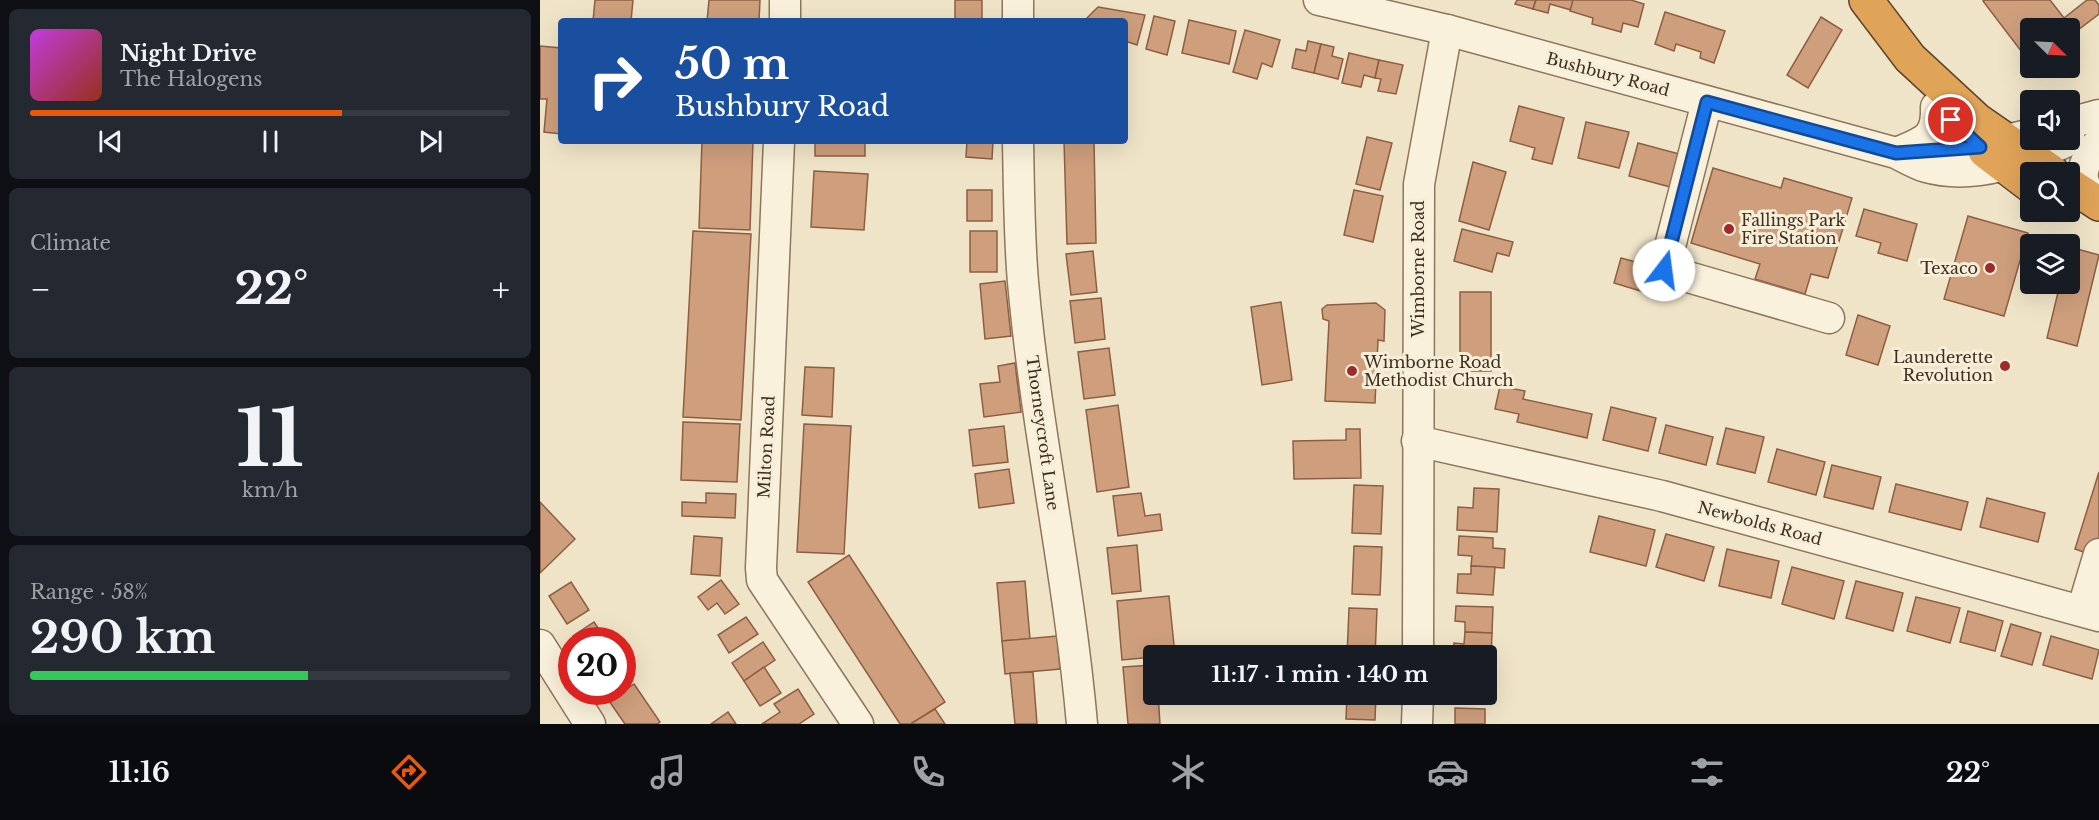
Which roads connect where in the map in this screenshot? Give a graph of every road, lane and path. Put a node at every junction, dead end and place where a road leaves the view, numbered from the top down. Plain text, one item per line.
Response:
1 (786, 0) edge
2 (1018, 0) edge
3 (1319, 0) edge
4 (1866, 0) edge
5 (784, 18) edge
6 (1018, 18) edge
7 (1447, 30) junction
8 (1910, 58) junction
9 (1707, 102) junction
10 (1936, 107) junction
11 (2099, 115) edge
12 (2080, 120) edge
13 (2099, 126) edge
14 (2080, 135) edge
15 (2099, 143) edge
16 (779, 144) edge
17 (1018, 144) edge
18 (2039, 150) edge
19 (1896, 153) junction
20 (2019, 157) edge
21 (2080, 192) edge
22 (2080, 203) edge
23 (2099, 204) edge
24 (1829, 318) dead end
25 (1417, 441) junction
26 (2099, 554) edge
27 (2090, 614) edge
28 (540, 645) edge
29 (1418, 645) edge
30 (1418, 705) edge
31 (590, 724) edge
32 (858, 724) edge
33 (1082, 724) edge
34 (1417, 724) edge

1 - 5 street
2 - 6 street
3 - 7 street, Bushbury Road
4 - 8 highway
7 - 9 street, Bushbury Road
7 - 25 street, Wimborne Road
8 - 10 highway
8 - 20 highway
9 - 19 street, Bushbury Road
9 - 24 street
10 - 19 street
10 - 20 highway
11 - 12 street
13 - 14 street, Bushbury Road
15 - 23 street
16 - 32 street, Milton Road
17 - 33 street, Thorneycroft Lane
18 - 20 street, Bushbury Road
19 - 20 street, Bushbury Road
21 - 23 highway
22 - 23 highway
25 - 27 street, Newbolds Road
25 - 29 street, Wimborne Road
26 - 27 street
28 - 31 street
30 - 34 street

